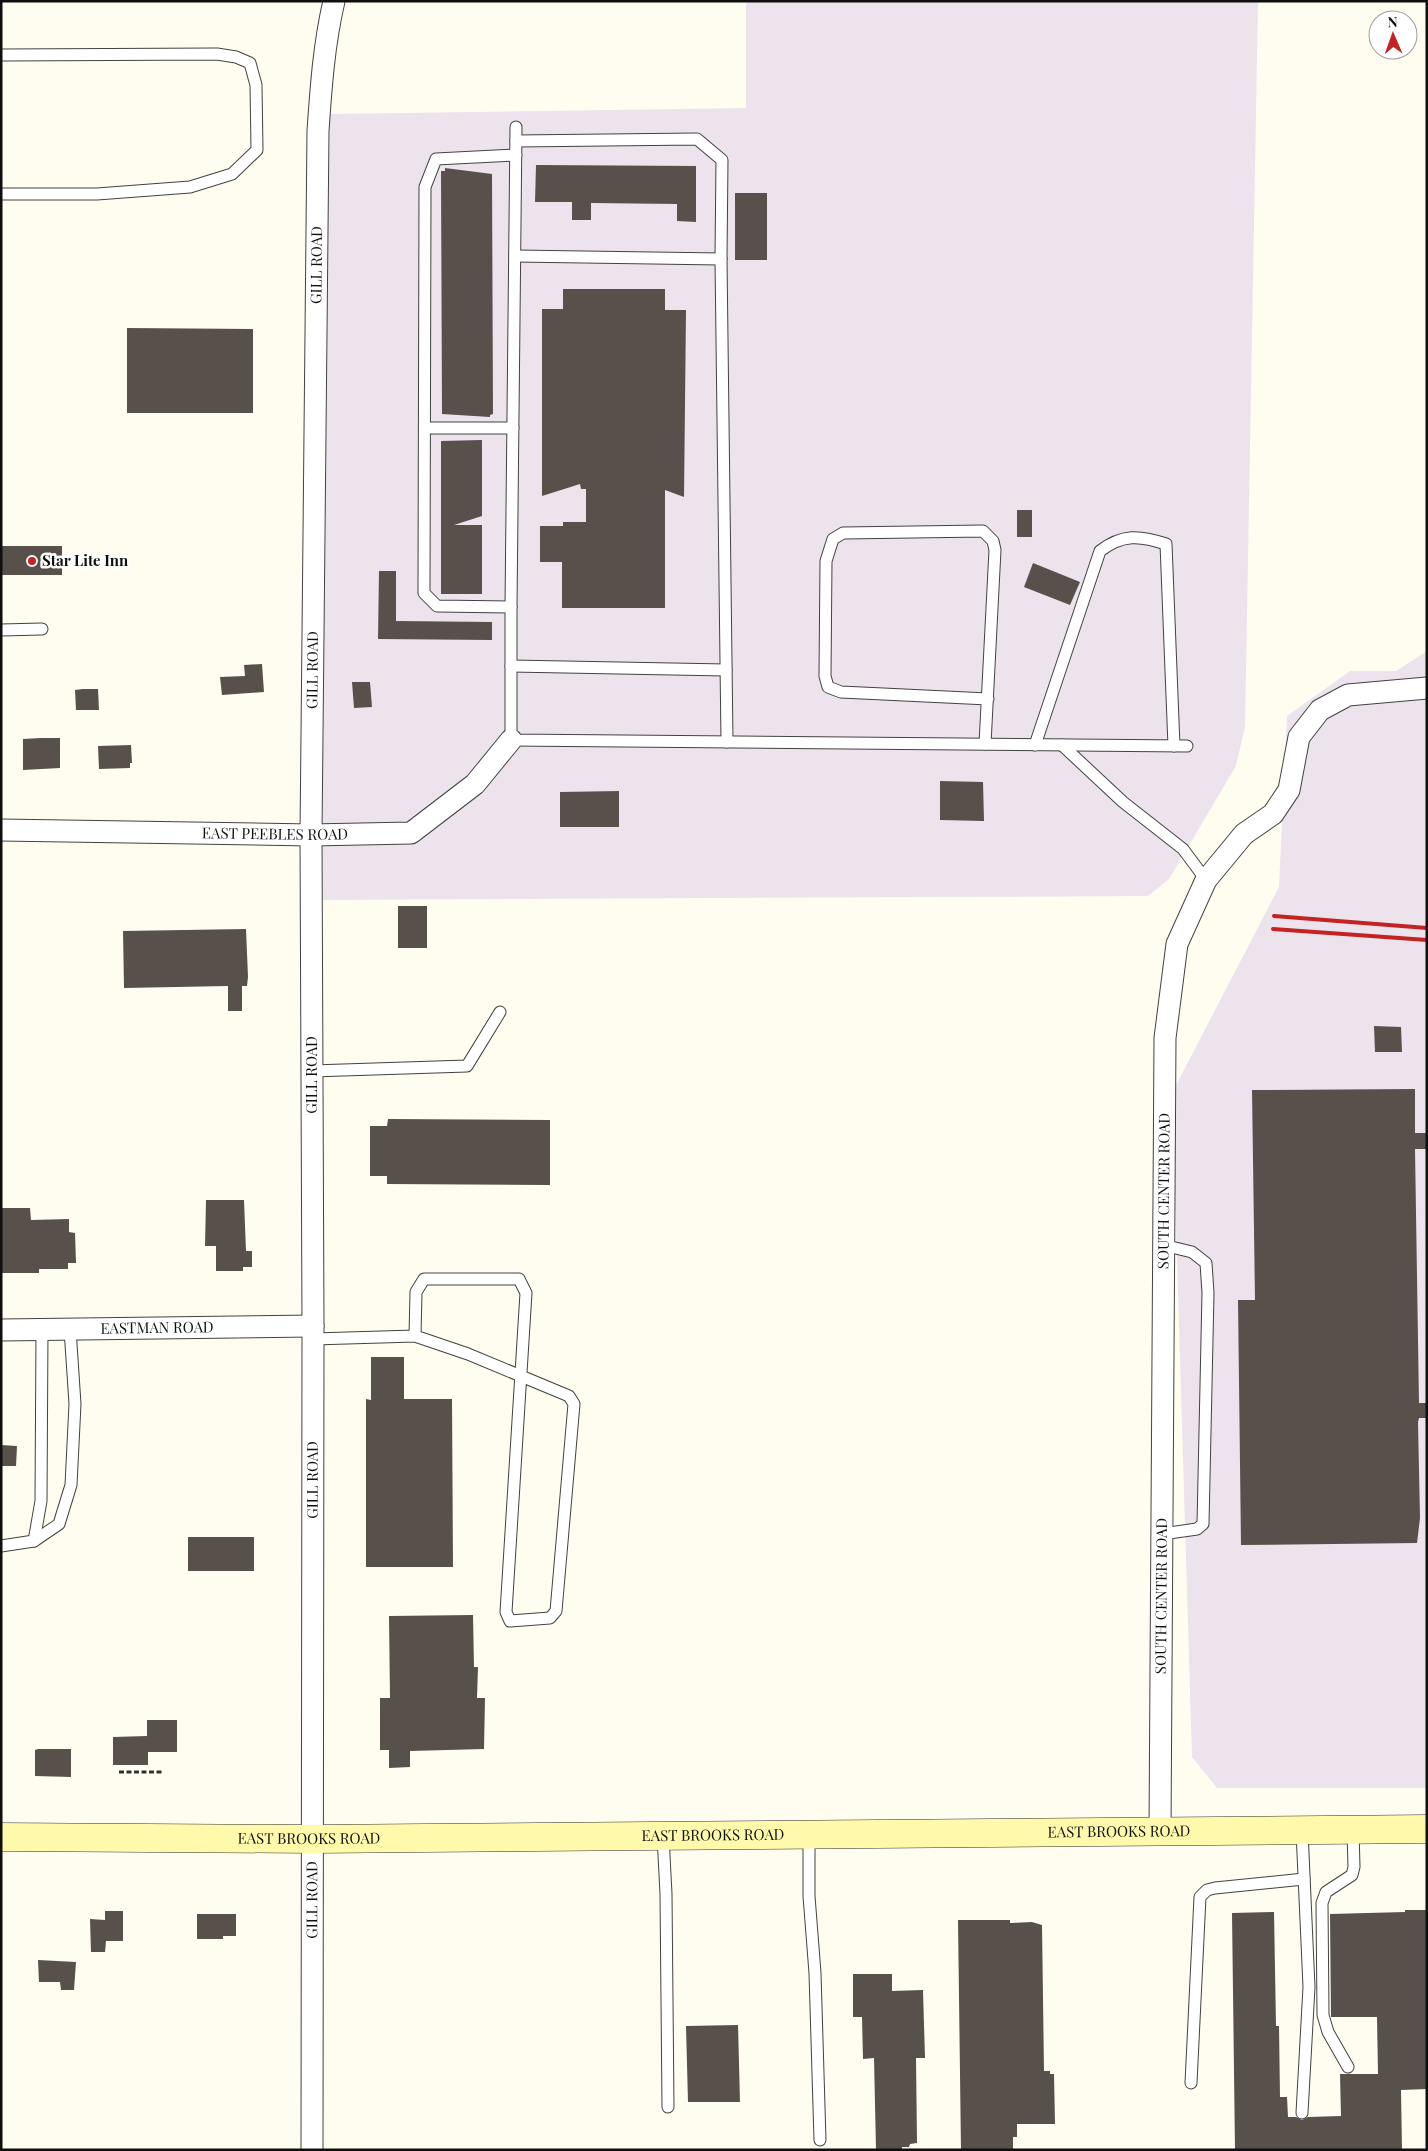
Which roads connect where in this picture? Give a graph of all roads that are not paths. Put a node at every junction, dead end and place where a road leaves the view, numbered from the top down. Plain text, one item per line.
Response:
1 (334, 1) edge
2 (1, 55) edge
3 (516, 127) dead end
4 (516, 140) junction
5 (516, 154) junction
6 (1, 194) edge
7 (515, 256) junction
8 (721, 259) junction
9 (425, 428) junction
10 (512, 428) junction
11 (510, 607) junction
12 (42, 628) dead end
13 (1, 630) edge
14 (511, 666) junction
15 (726, 670) junction
16 (1427, 688) edge
17 (988, 699) junction
18 (511, 740) junction
19 (726, 742) junction
20 (985, 744) junction
21 (1036, 745) junction
22 (1062, 745) junction
23 (1174, 746) junction
24 (1187, 746) dead end
25 (1, 830) edge
26 (311, 835) junction
27 (1206, 880) junction
28 (500, 1012) dead end
29 (312, 1071) junction
30 (1164, 1245) junction
31 (70, 1329) junction
32 (1, 1330) edge
33 (42, 1330) junction
34 (313, 1333) junction
35 (416, 1336) junction
36 (520, 1378) junction
37 (1162, 1534) junction
38 (34, 1541) junction
39 (1, 1546) edge
40 (1427, 1829) edge
41 (1353, 1830) junction
42 (1302, 1831) junction
43 (1160, 1832) junction
44 (809, 1835) junction
45 (663, 1836) junction
46 (1, 1837) edge
47 (313, 1839) junction
48 (1304, 1880) junction
49 (1326, 1892) junction
50 (1305, 1894) junction
51 (1348, 2067) dead end
52 (1191, 2083) dead end
53 (668, 2107) dead end
54 (1302, 2112) dead end
55 (820, 2140) dead end
56 (312, 2150) edge

1 - 26 street, GILL ROAD
2 - 6 lane
3 - 4 lane
4 - 5 lane
4 - 8 lane
5 - 7 lane
5 - 9 lane
7 - 8 lane
7 - 10 lane
8 - 15 lane
9 - 10 lane
9 - 11 lane
10 - 11 lane
11 - 14 lane
12 - 13 lane
14 - 15 lane
14 - 18 lane
15 - 19 lane
16 - 27 street, SOUTH CENTER ROAD
17 - 17 lane
17 - 20 lane
18 - 19 lane
18 - 26 street, EAST PEEBLES ROAD
19 - 20 lane
20 - 21 lane
21 - 22 lane
21 - 23 lane
22 - 23 lane
22 - 27 lane
23 - 24 lane
25 - 26 street, EAST PEEBLES ROAD
26 - 29 street, GILL ROAD
27 - 30 street, SOUTH CENTER ROAD
28 - 29 lane
29 - 34 street, GILL ROAD
30 - 37 street, SOUTH CENTER ROAD
30 - 37 lane
31 - 33 street, EASTMAN ROAD
31 - 34 street, EASTMAN ROAD
31 - 38 lane
32 - 33 street, EASTMAN ROAD
33 - 38 lane
34 - 35 lane
34 - 47 street, GILL ROAD
35 - 36 lane
35 - 36 lane
36 - 36 lane
37 - 43 street, SOUTH CENTER ROAD
38 - 39 lane
40 - 41 main road, EAST BROOKS ROAD
41 - 42 main road, EAST BROOKS ROAD
41 - 49 lane
42 - 43 main road, EAST BROOKS ROAD
42 - 48 lane
43 - 44 main road, EAST BROOKS ROAD
44 - 45 main road, EAST BROOKS ROAD
44 - 55 lane
45 - 47 main road, EAST BROOKS ROAD
45 - 53 lane
46 - 47 main road, EAST BROOKS ROAD
47 - 56 street, GILL ROAD
48 - 50 lane
48 - 52 lane
49 - 50 lane
49 - 51 lane
50 - 54 lane

